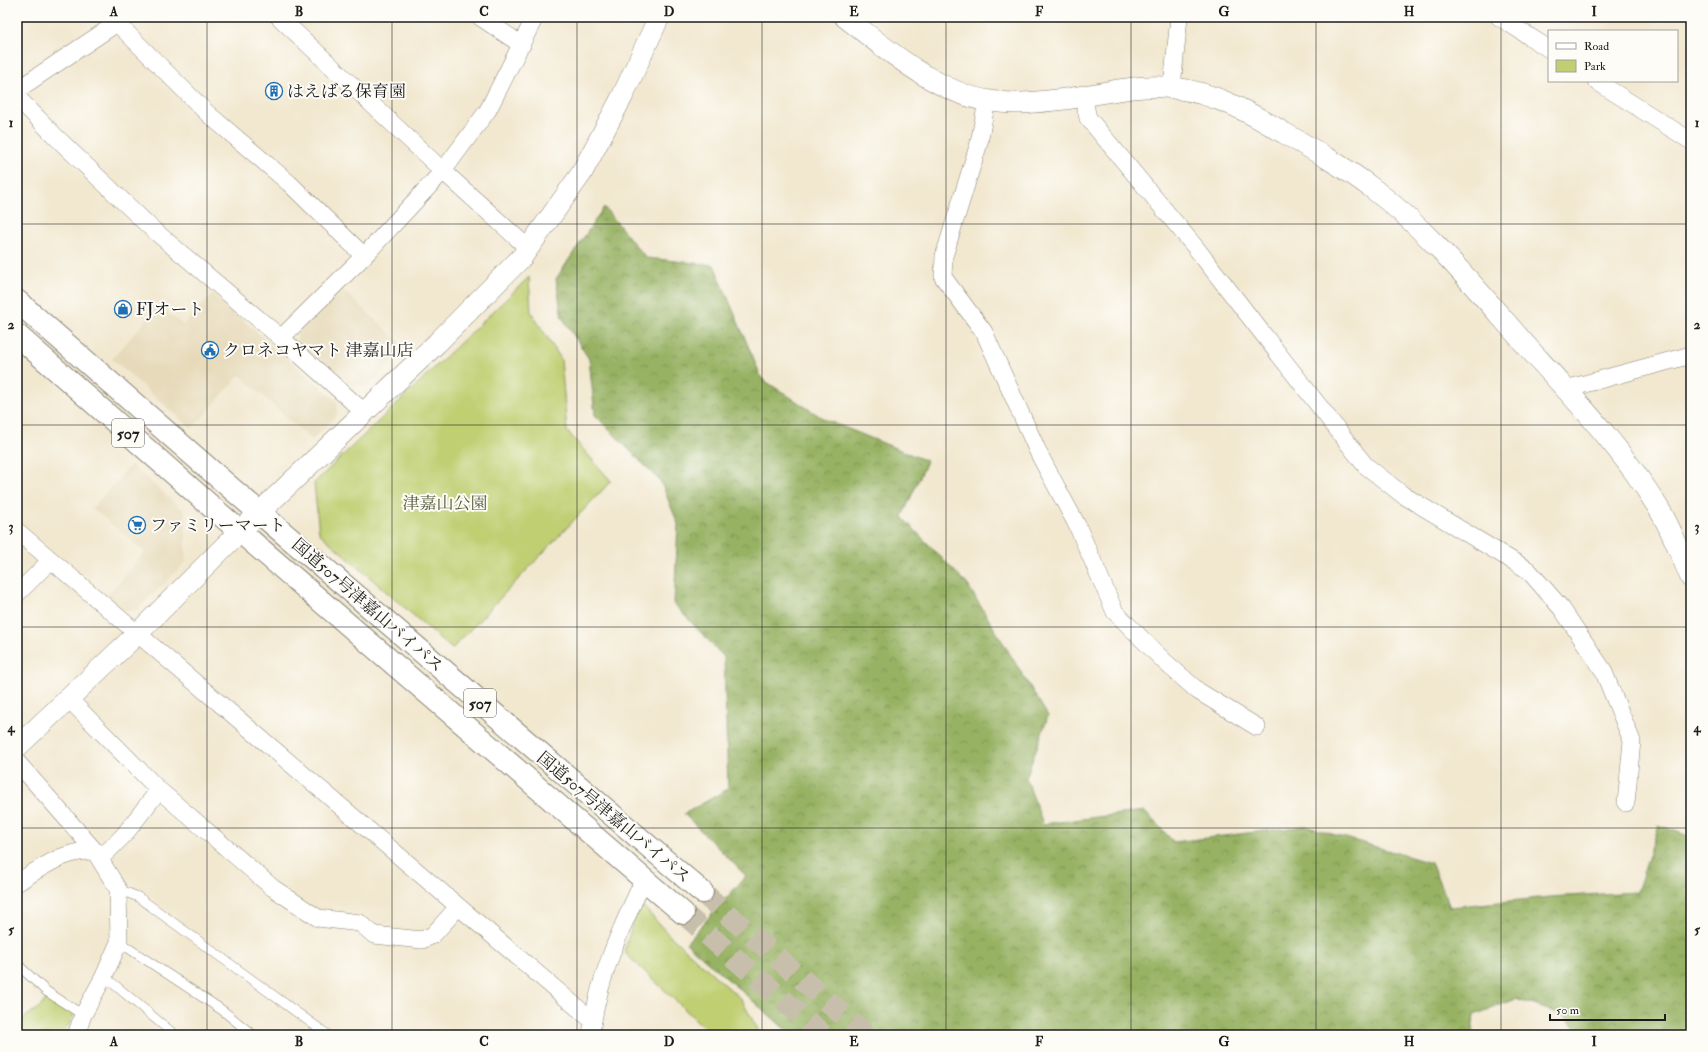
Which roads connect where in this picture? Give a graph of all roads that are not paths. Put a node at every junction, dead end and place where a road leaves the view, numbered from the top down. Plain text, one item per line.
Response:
1 (279, 17) edge
2 (480, 17) edge
3 (535, 17) edge
4 (658, 17) edge
5 (845, 17) edge
6 (1179, 17) edge
7 (1499, 17) edge
8 (122, 20) edge
9 (522, 45) junction
10 (1548, 48) edge
11 (1598, 82) edge
12 (1172, 87) junction
13 (17, 90) edge
14 (1083, 96) junction
15 (17, 97) edge
16 (987, 101) junction
17 (1691, 141) edge
18 (443, 171) junction
19 (528, 248) junction
20 (364, 256) junction
21 (17, 301) edge
22 (17, 335) edge
23 (281, 338) junction
24 (1691, 355) edge
25 (1566, 389) junction
26 (364, 412) junction
27 (260, 513) junction
28 (17, 531) edge
29 (240, 531) junction
30 (50, 561) junction
31 (1691, 578) edge
32 (17, 594) edge
33 (137, 634) junction
34 (68, 698) junction
35 (1257, 727) dead end
36 (17, 747) edge
37 (17, 762) edge
38 (159, 790) junction
39 (1626, 803) dead end
40 (94, 850) junction
41 (644, 879) junction
42 (17, 883) edge
43 (118, 888) junction
44 (702, 892) tunnel mouth
45 (458, 907) junction
46 (683, 913) tunnel mouth
47 (119, 942) junction
48 (17, 964) edge
49 (104, 976) junction
50 (83, 1015) junction
51 (592, 1028) edge
52 (76, 1035) edge
53 (175, 1035) edge
54 (253, 1035) edge
55 (328, 1035) edge

1 - 18 street
2 - 9 street
3 - 9 street
4 - 19 street
5 - 16 street
6 - 12 street
7 - 10 street
8 - 13 street
8 - 20 street
9 - 18 street
11 - 17 street
12 - 14 street
12 - 25 street
14 - 16 street
14 - 39 street
15 - 23 street
16 - 35 street
18 - 19 street
18 - 20 street
19 - 26 street
20 - 23 street
21 - 27 highway, 国道507号津嘉山バイパス / 507
22 - 29 highway, 国道507号津嘉山バイパス / 507
23 - 26 street
24 - 25 street
25 - 31 street
26 - 27 street
27 - 29 street
27 - 44 highway, 国道507号津嘉山バイパス / 507
28 - 30 street
29 - 33 street
29 - 41 highway, 国道507号津嘉山バイパス / 507
30 - 32 street
30 - 33 street
33 - 34 street
33 - 45 street
34 - 36 street
34 - 38 street
37 - 40 street
38 - 40 street
38 - 45 street
40 - 42 street
40 - 43 street
41 - 46 highway, 国道507号津嘉山バイパス / 507
41 - 51 street
43 - 47 street
43 - 55 lane
45 - 51 street
47 - 49 street
47 - 54 lane
48 - 50 lane
49 - 50 street
49 - 53 lane
50 - 52 street

